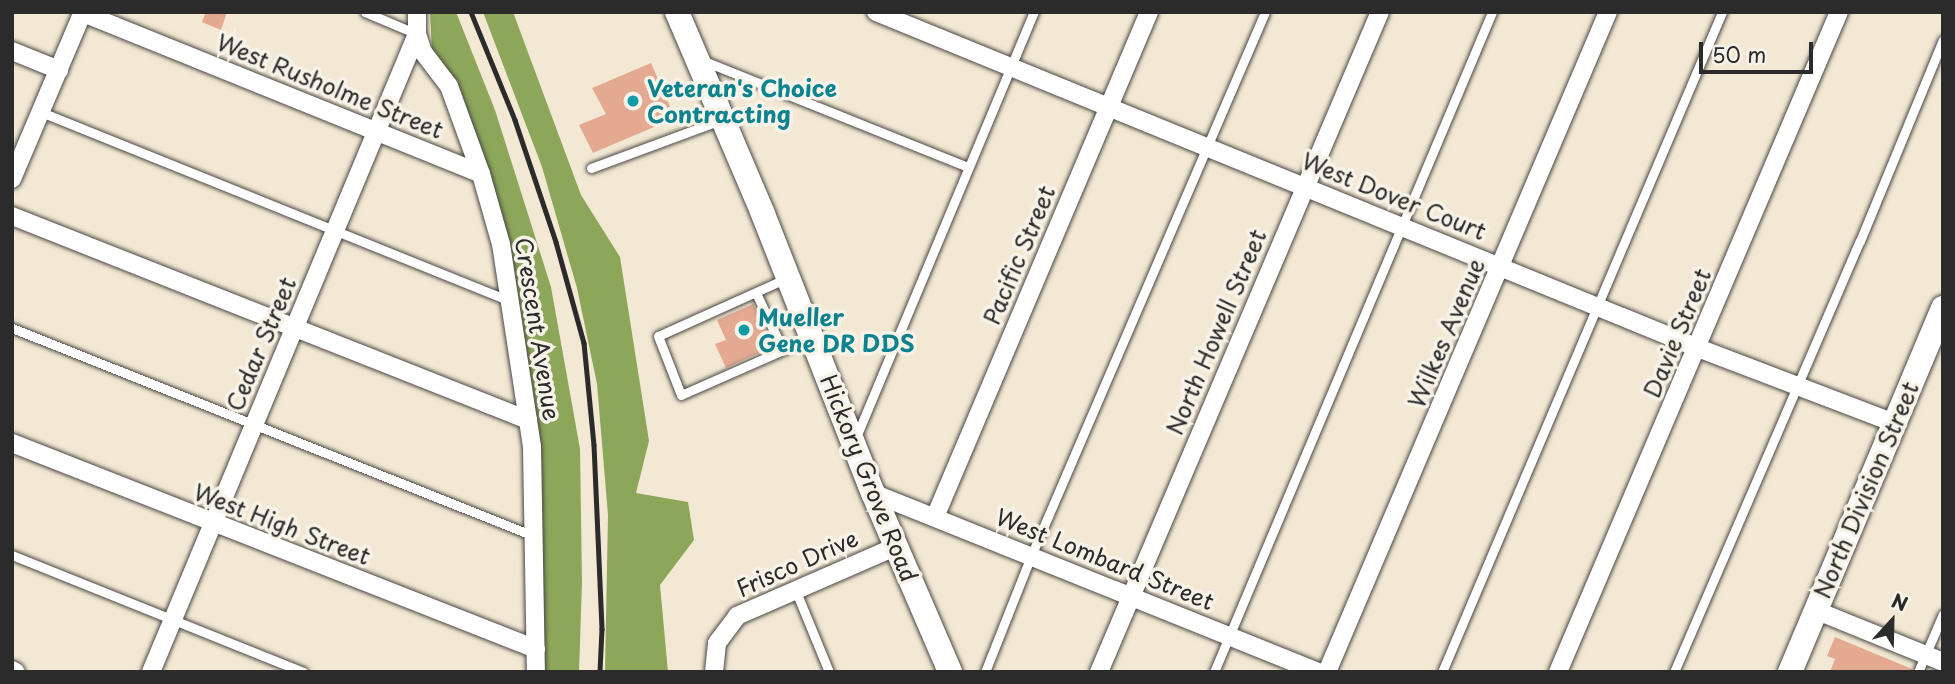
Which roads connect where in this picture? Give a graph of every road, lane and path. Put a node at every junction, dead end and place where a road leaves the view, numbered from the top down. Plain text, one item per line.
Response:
1 (83, 12) edge
2 (365, 12) edge
3 (416, 12) edge
4 (677, 12) edge
5 (876, 12) edge
6 (1034, 12) edge
7 (1149, 12) edge
8 (1265, 12) edge
9 (1380, 12) edge
10 (1492, 12) edge
11 (1608, 12) edge
12 (1722, 12) edge
13 (1839, 12) edge
14 (916, 20) edge
15 (417, 34) junction
16 (1943, 40) edge
17 (12, 51) edge
18 (697, 59) junction
19 (1011, 66) junction
20 (59, 70) junction
21 (1109, 106) junction
22 (41, 112) junction
23 (723, 119) junction
24 (376, 131) junction
25 (1208, 147) junction
26 (968, 167) junction
27 (591, 169) dead end
28 (481, 174) junction
29 (12, 179) edge
30 (1306, 187) junction
31 (12, 216) edge
32 (1403, 227) junction
33 (335, 230) junction
34 (1501, 267) junction
35 (789, 277) junction
36 (756, 292) junction
37 (510, 301) junction
38 (1598, 307) junction
39 (1943, 308) edge
40 (12, 328) edge
41 (295, 328) junction
42 (813, 336) junction
43 (1698, 348) junction
44 (783, 350) junction
45 (1797, 387) junction
46 (528, 420) junction
47 (1894, 423) junction
48 (254, 425) junction
49 (854, 440) junction
50 (12, 443) edge
51 (873, 493) junction
52 (935, 517) junction
53 (213, 524) junction
54 (534, 536) junction
55 (895, 547) junction
56 (12, 555) edge
57 (1031, 556) junction
58 (795, 589) junction
59 (1130, 595) junction
60 (1815, 610) junction
61 (1943, 614) edge
62 (173, 619) junction
63 (1229, 636) junction
64 (536, 649) junction
65 (1943, 662) edge
66 (1922, 664) edge
67 (150, 672) edge
68 (303, 672) edge
69 (536, 672) edge
70 (714, 672) edge
71 (829, 672) edge
72 (950, 672) edge
73 (985, 672) edge
74 (1099, 672) edge
75 (1214, 672) edge
76 (1318, 672) edge
77 (1327, 672) edge
78 (1442, 672) edge
79 (1558, 672) edge
80 (1674, 672) edge
81 (1790, 672) edge

1 - 20 street
1 - 24 street, West Rusholme Street
2 - 15 lane
3 - 15 street, Crescent Avenue
4 - 18 main road, Hickory Grove Road
5 - 14 street, West Dover Court
6 - 19 lane
7 - 21 street, Pacific Street
8 - 25 lane
9 - 30 street, North Howell Street
10 - 32 lane
11 - 34 street, Wilkes Avenue
12 - 38 lane
13 - 43 street, Davie Street
14 - 19 street, West Dover Court
15 - 24 street, Cedar Street
15 - 28 street, Crescent Avenue
16 - 45 lane
17 - 20 street
18 - 23 main road, Hickory Grove Road
18 - 26 lane
19 - 21 street, West Dover Court
19 - 26 lane
20 - 22 street
21 - 25 street, West Dover Court
21 - 52 street, Pacific Street
22 - 29 street
22 - 33 lane
23 - 27 lane
23 - 35 main road, Hickory Grove Road
24 - 28 street, West Rusholme Street
24 - 33 street, Cedar Street
25 - 30 street, West Dover Court
25 - 57 lane
26 - 49 lane
28 - 37 street, Crescent Avenue
30 - 32 street, West Dover Court
30 - 59 street, North Howell Street
31 - 41 street
32 - 34 street, West Dover Court
32 - 63 lane
33 - 37 lane
33 - 41 street, Cedar Street
34 - 38 street, West Dover Court
34 - 77 street, Wilkes Avenue
35 - 36 lane
35 - 42 main road, Hickory Grove Road
36 - 44 lane
36 - 44 lane
37 - 46 street, Crescent Avenue
38 - 43 street, West Dover Court
38 - 78 lane
39 - 47 main road, North Division Street
40 - 48 lane
41 - 46 street
41 - 48 street, Cedar Street
42 - 44 lane
42 - 49 main road, Hickory Grove Road
43 - 45 street, West Dover Court
43 - 79 street, Davie Street
45 - 47 street, West Dover Court
45 - 80 lane
46 - 54 street, Crescent Avenue
47 - 60 main road, North Division Street
48 - 53 street, Cedar Street
48 - 54 lane
49 - 51 main road, Hickory Grove Road
50 - 53 street, West High Street
51 - 52 street, West Lombard Street
51 - 55 main road, Hickory Grove Road
52 - 57 street, West Lombard Street
53 - 62 street, Cedar Street
53 - 64 street, West High Street
54 - 64 street, Crescent Avenue
55 - 58 street, Frisco Drive
55 - 72 main road, Hickory Grove Road
56 - 62 lane
57 - 59 street, West Lombard Street
57 - 73 lane
58 - 70 street, Frisco Drive
58 - 71 lane
59 - 63 street, West Lombard Street
59 - 74 street, North Howell Street
60 - 66 street
60 - 81 main road, North Division Street
61 - 66 lane
62 - 67 street, Cedar Street
62 - 68 lane
63 - 75 lane
63 - 76 street, West Lombard Street
64 - 69 street, Crescent Avenue
65 - 66 street

